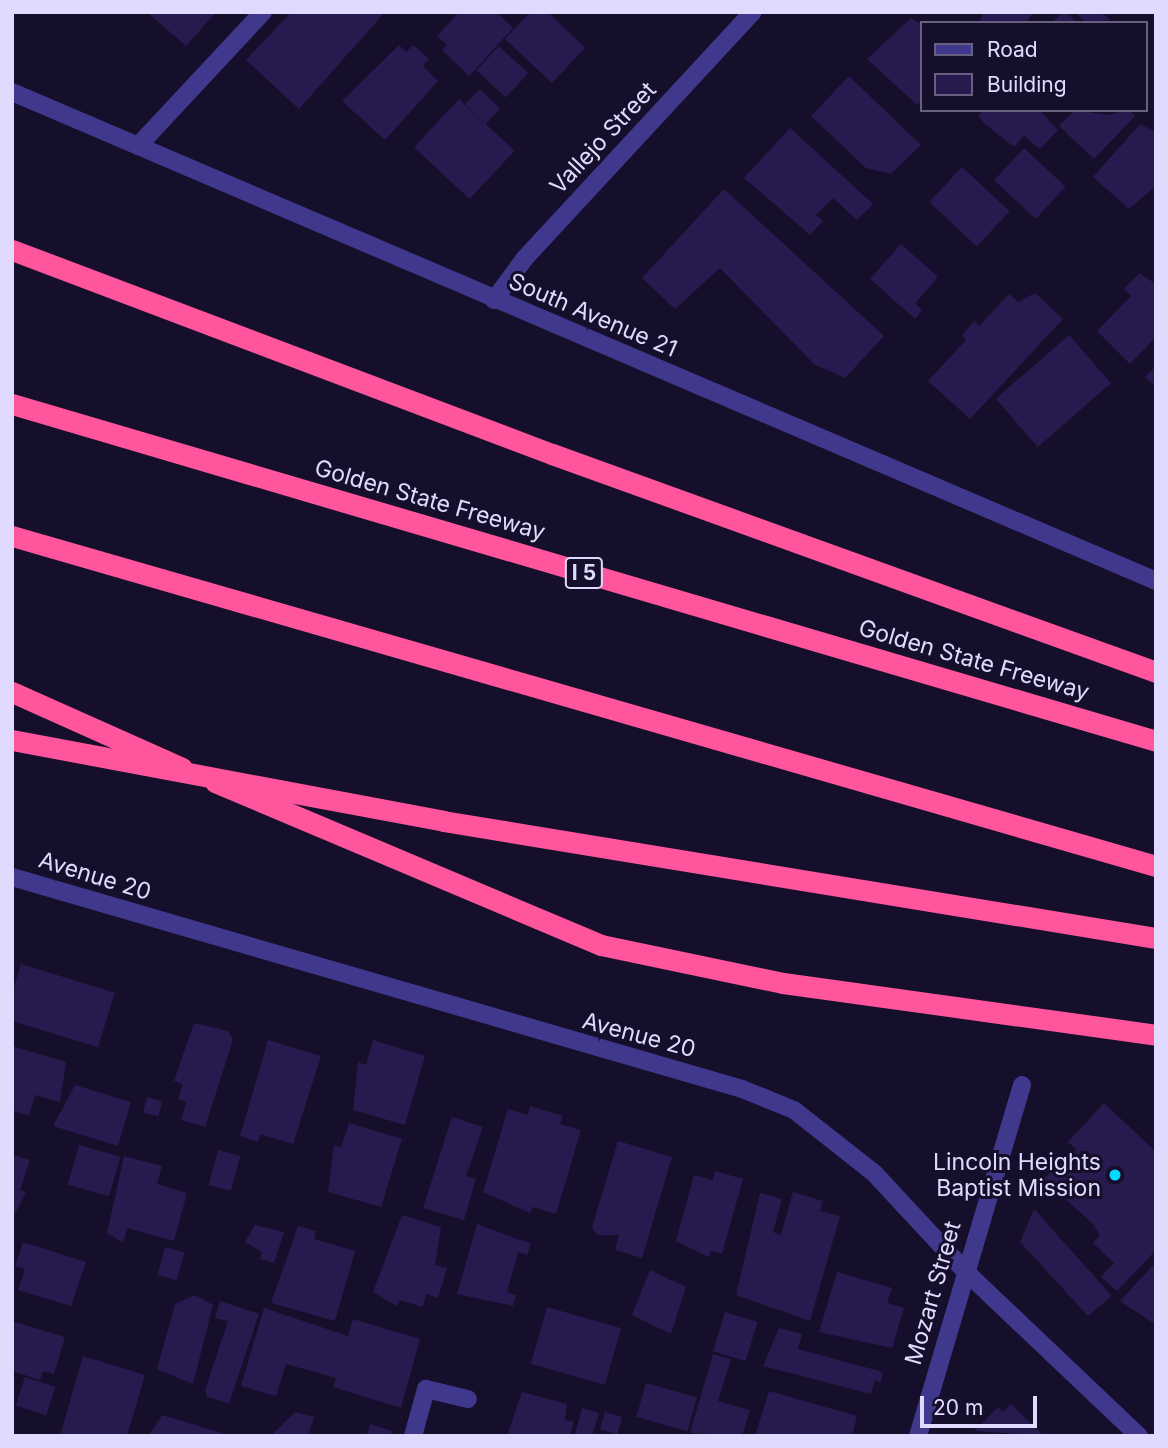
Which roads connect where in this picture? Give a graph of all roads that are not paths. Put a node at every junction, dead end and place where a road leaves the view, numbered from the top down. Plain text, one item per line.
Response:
1 (264, 12) edge
2 (753, 12) edge
3 (12, 92) edge
4 (138, 146) junction
5 (12, 250) edge
6 (494, 300) junction
7 (12, 404) edge
8 (12, 536) edge
9 (1156, 581) edge
10 (1156, 672) edge
11 (12, 692) edge
12 (12, 740) edge
13 (1156, 741) edge
14 (1156, 866) edge
15 (12, 877) edge
16 (1156, 938) edge
17 (1156, 1035) edge
18 (1022, 1085) dead end
19 (965, 1271) junction
20 (468, 1399) dead end
21 (413, 1436) edge
22 (918, 1436) edge
23 (1139, 1436) edge

1 - 4 street
2 - 6 street, Vallejo Street
3 - 4 street, South Avenue 21
4 - 6 street, South Avenue 21
5 - 10 highway
6 - 9 street, South Avenue 21
7 - 13 highway, Golden State Freeway / I 5
8 - 14 highway
11 - 17 highway
12 - 16 highway, bridge
15 - 19 street, Avenue 20
18 - 19 street, Mozart Street
19 - 22 street, Mozart Street
19 - 23 street, Avenue 20
20 - 21 street

